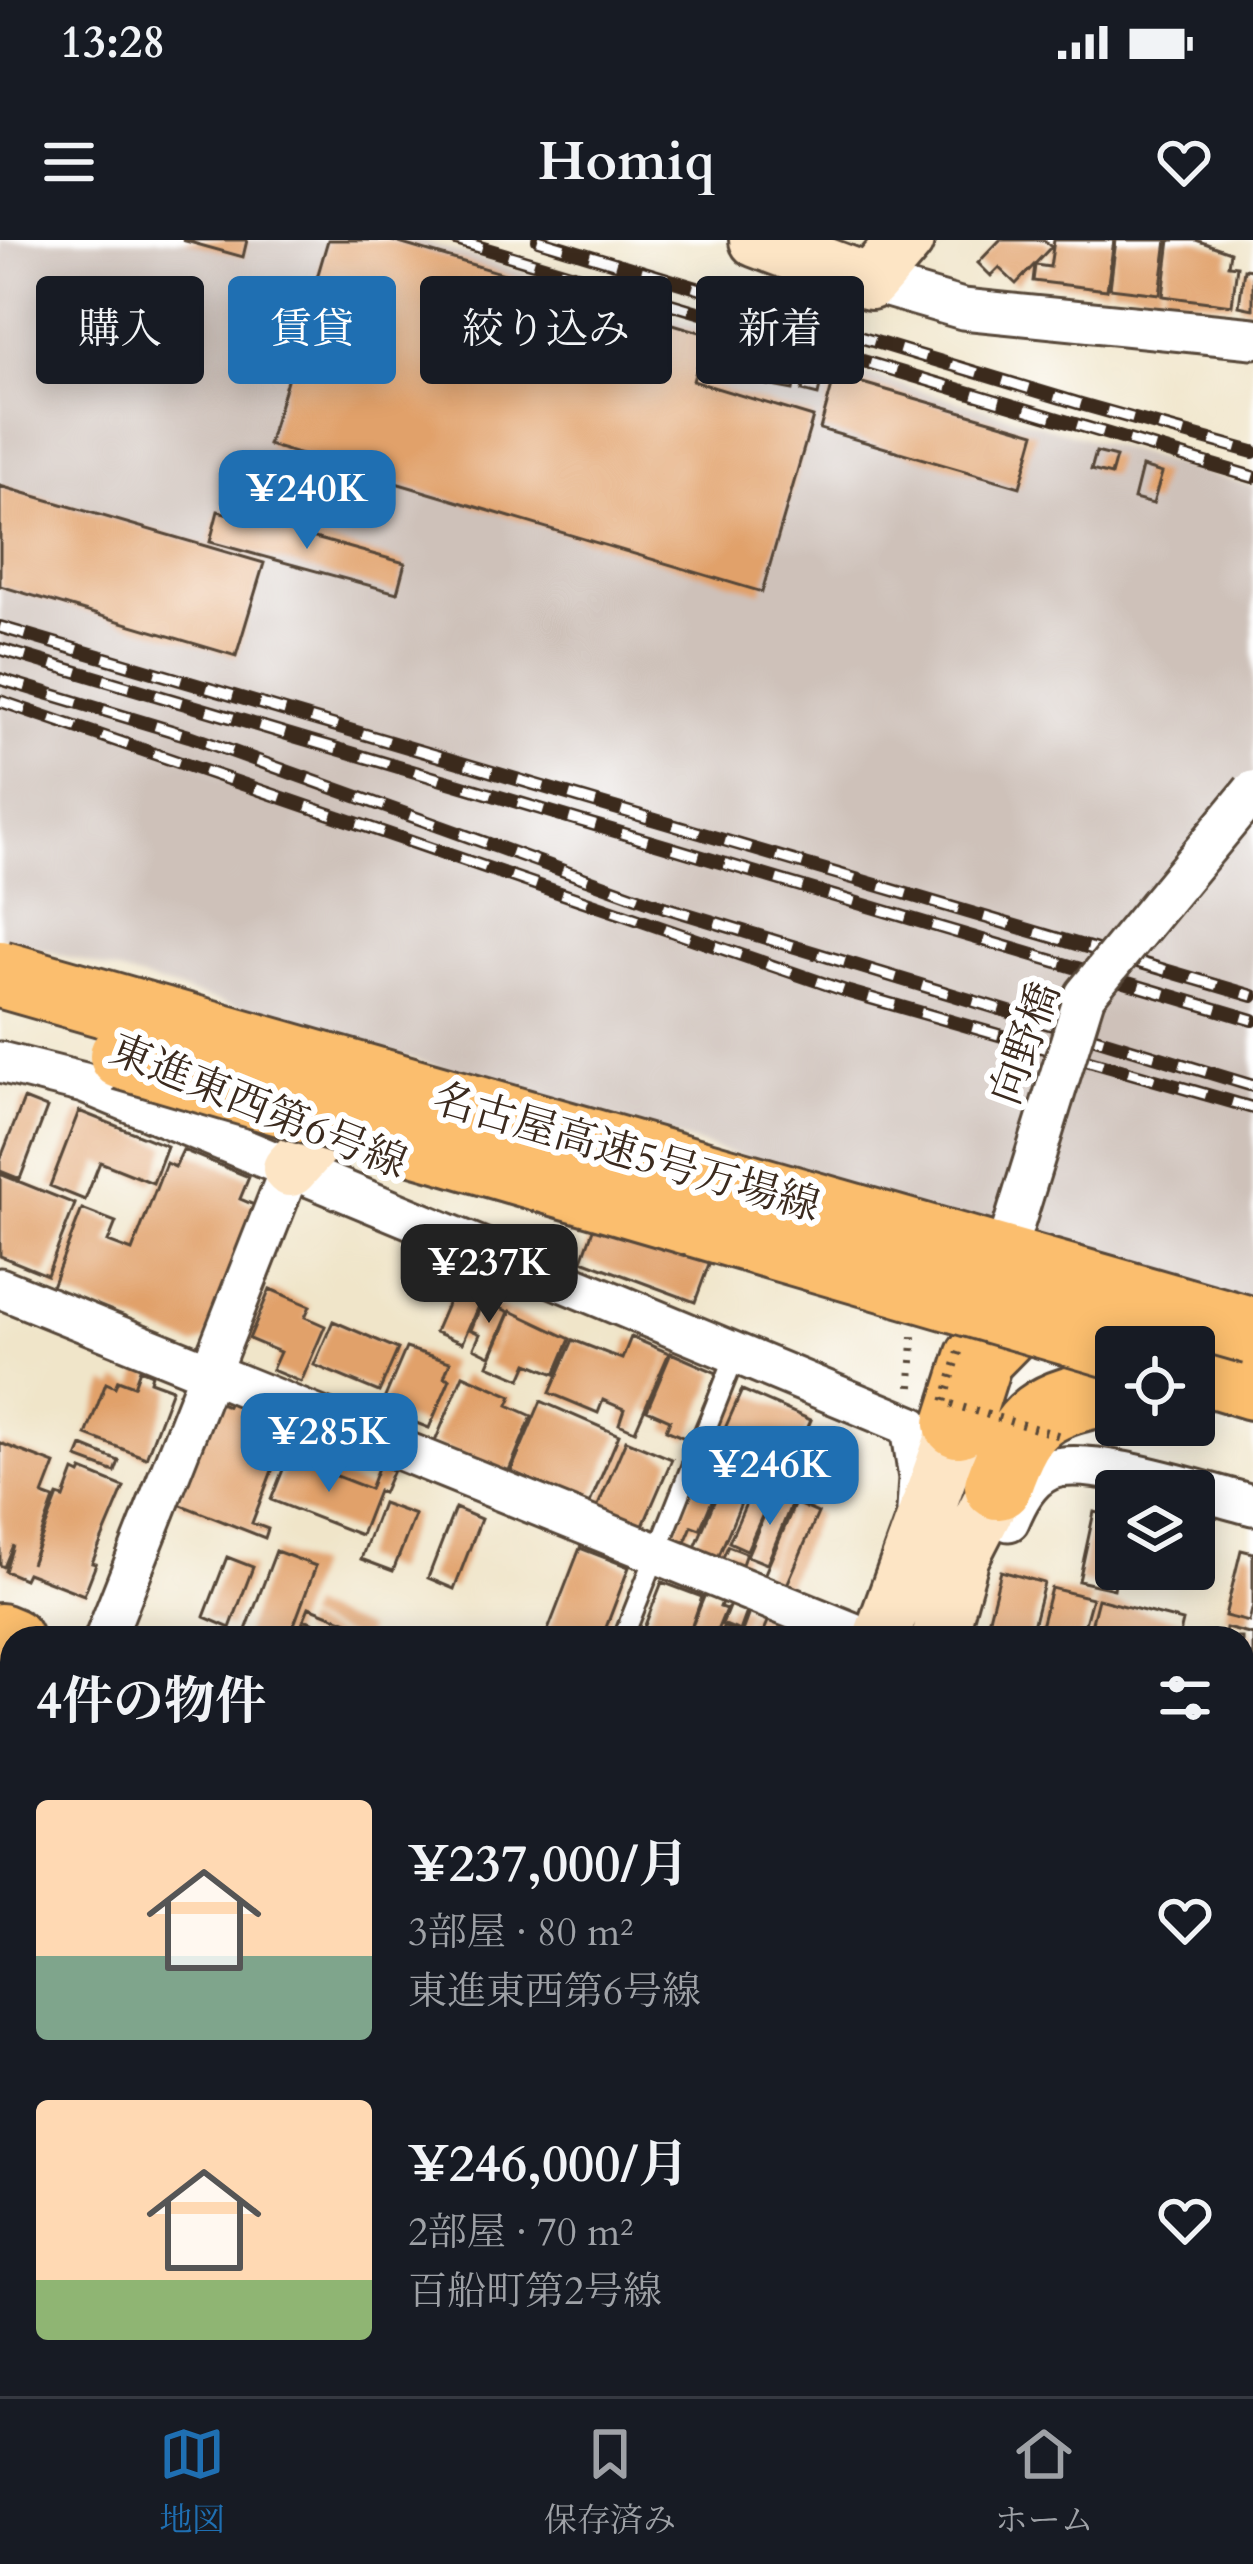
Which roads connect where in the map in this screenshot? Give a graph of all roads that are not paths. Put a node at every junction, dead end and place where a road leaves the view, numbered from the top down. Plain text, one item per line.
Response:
1 (758, 240) edge
2 (906, 240) edge
3 (870, 281) junction
4 (1253, 338) edge
5 (1253, 791) edge
6 (0, 974) edge
7 (0, 1021) edge
8 (0, 1062) edge
9 (305, 1152) junction
10 (0, 1288) edge
11 (977, 1293) joint
12 (1253, 1317) edge
13 (1253, 1331) edge
14 (1095, 1339) edge
15 (735, 1356) junction
16 (1215, 1363) edge
17 (206, 1373) junction
18 (1215, 1374) edge
19 (1253, 1374) edge
20 (1253, 1385) edge
21 (1095, 1394) edge
22 (1215, 1410) edge
23 (1253, 1420) edge
24 (958, 1424) joint
25 (1021, 1478) junction
26 (1253, 1505) edge
27 (939, 1544) junction
28 (656, 1553) junction
29 (110, 1626) edge
30 (627, 1626) edge
31 (836, 1626) edge
32 (888, 1626) edge
33 (939, 1626) edge

1 - 3 street
2 - 3 street
3 - 4 street
5 - 11 street, 向野橋, bridge
6 - 13 highway, 名古屋高速5号万場線, bridge
7 - 14 highway, 名古屋高速5号万場線, bridge
8 - 9 street, 東進東西第6号線
9 - 11 street
9 - 15 street, 東進東西第6号線
9 - 17 street
10 - 17 street
12 - 24 highway
15 - 27 street, 東進東西第6号線
15 - 28 lane
16 - 19 street
17 - 28 street
17 - 29 street
18 - 20 highway
21 - 25 highway
22 - 23 highway
24 - 27 street
25 - 26 street
25 - 27 street
27 - 32 street
27 - 33 street
28 - 30 lane
28 - 31 street

